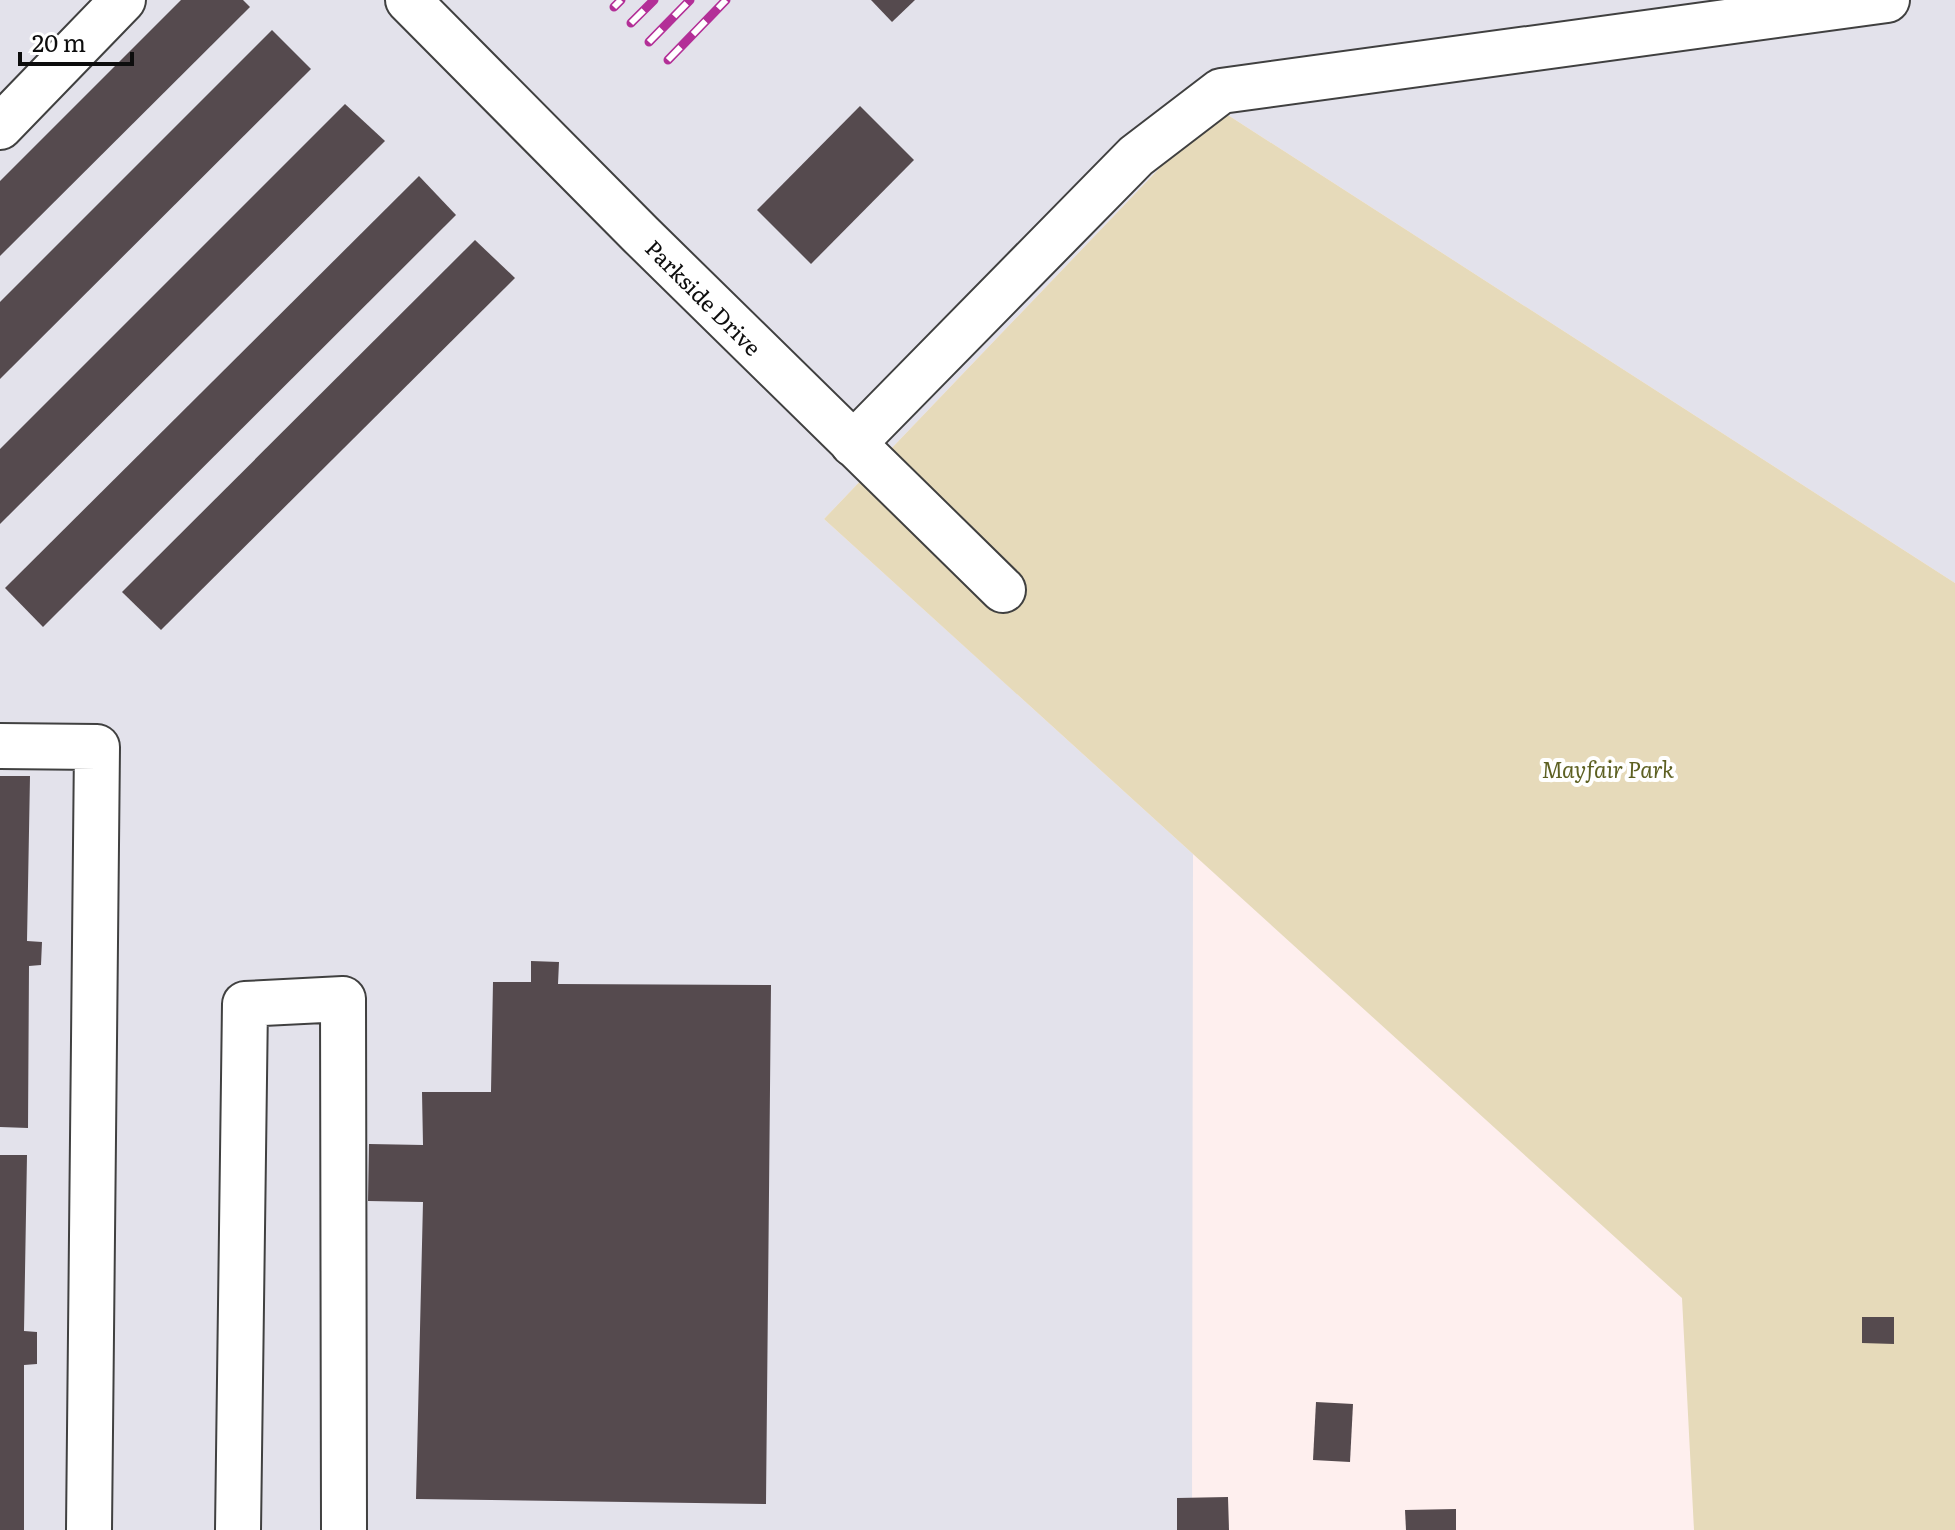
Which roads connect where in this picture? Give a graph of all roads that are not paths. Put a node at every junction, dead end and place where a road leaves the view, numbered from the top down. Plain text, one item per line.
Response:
1 (123, 0) edge
2 (408, 0) edge
3 (1887, 0) edge
4 (0, 127) edge
5 (853, 444) junction
6 (1003, 590) dead end
7 (0, 746) edge
8 (89, 1530) edge
9 (238, 1530) edge
10 (344, 1530) edge

1 - 4 street
2 - 5 street, Parkside Drive
3 - 5 street
5 - 6 street, Parkside Drive
7 - 8 street
9 - 10 street

